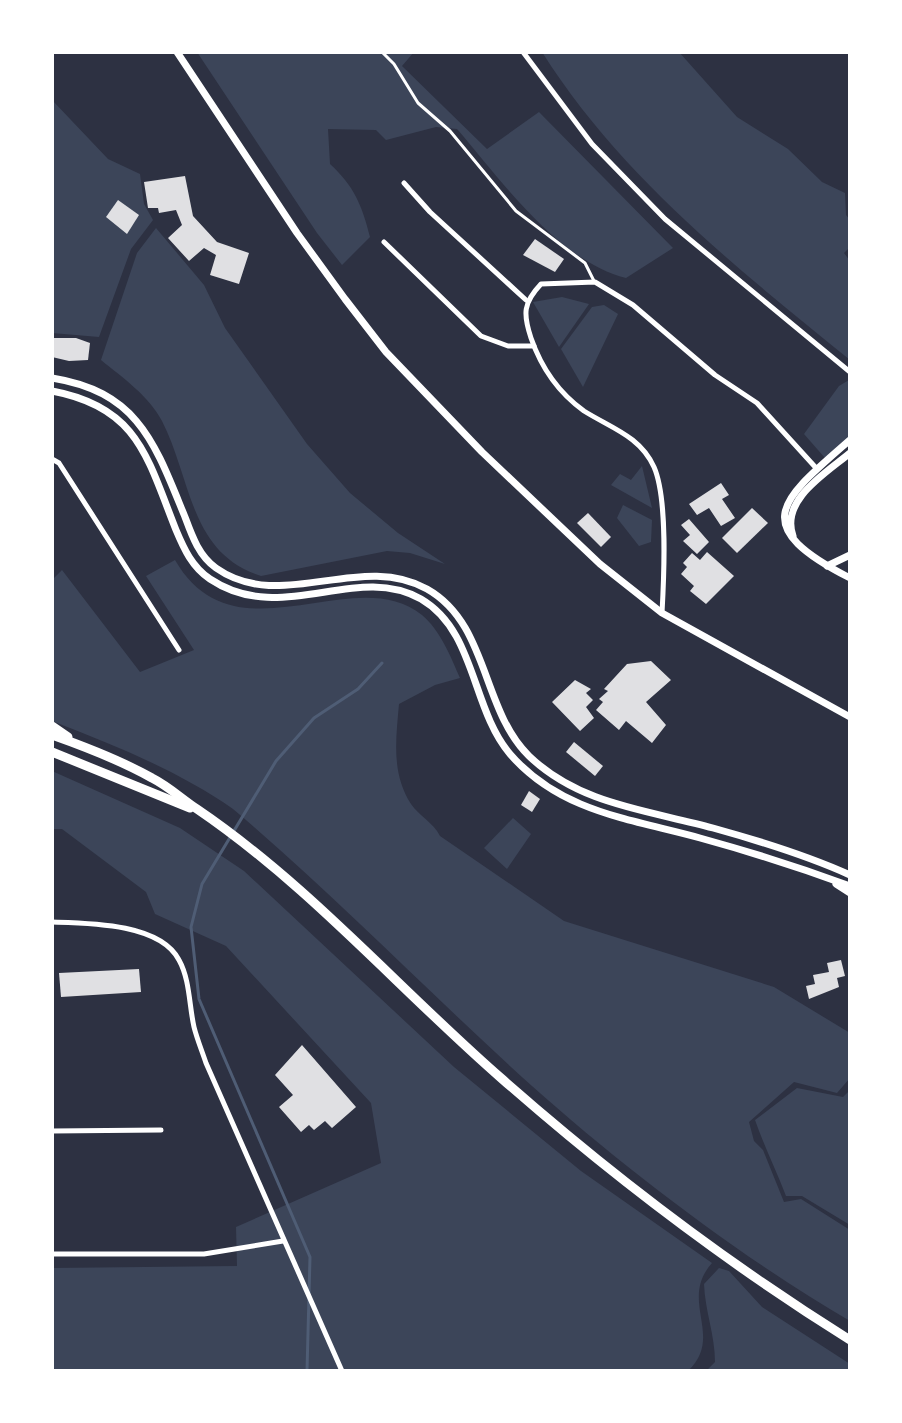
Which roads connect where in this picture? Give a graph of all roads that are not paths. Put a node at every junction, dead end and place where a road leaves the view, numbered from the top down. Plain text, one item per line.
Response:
1 (177, 52) edge
2 (382, 52) edge
3 (523, 52) edge
4 (404, 183) dead end
5 (384, 242) dead end
6 (595, 282) junction
7 (526, 300) junction
8 (534, 346) junction
9 (849, 373) edge
10 (52, 378) edge
11 (52, 391) edge
12 (850, 440) edge
13 (850, 453) edge
14 (52, 459) edge
15 (817, 469) junction
16 (798, 545) junction
17 (850, 555) edge
18 (827, 566) junction
19 (850, 578) edge
20 (662, 613) junction
21 (179, 650) dead end
22 (850, 717) edge
23 (52, 726) edge
24 (52, 735) edge
25 (78, 744) junction
26 (52, 752) edge
27 (198, 810) junction
28 (801, 869) junction
29 (850, 875) edge
30 (850, 886) edge
31 (850, 893) edge
32 (52, 922) edge
33 (161, 1130) dead end
34 (52, 1131) edge
35 (283, 1241) junction
36 (52, 1254) edge
37 (850, 1340) edge
38 (342, 1371) edge

1 - 20 street
2 - 6 lane
3 - 9 street
4 - 7 street
5 - 8 street
6 - 7 street
6 - 15 street
7 - 8 street
8 - 20 street
10 - 29 street
11 - 28 street
12 - 15 street
13 - 16 street
14 - 21 street
15 - 16 street
16 - 18 street
17 - 18 street
18 - 19 street
20 - 22 street
23 - 25 highway
24 - 25 highway
25 - 27 highway
26 - 27 highway
27 - 37 highway
28 - 30 street
28 - 31 street
32 - 35 street
33 - 34 street
35 - 36 street
35 - 38 street

